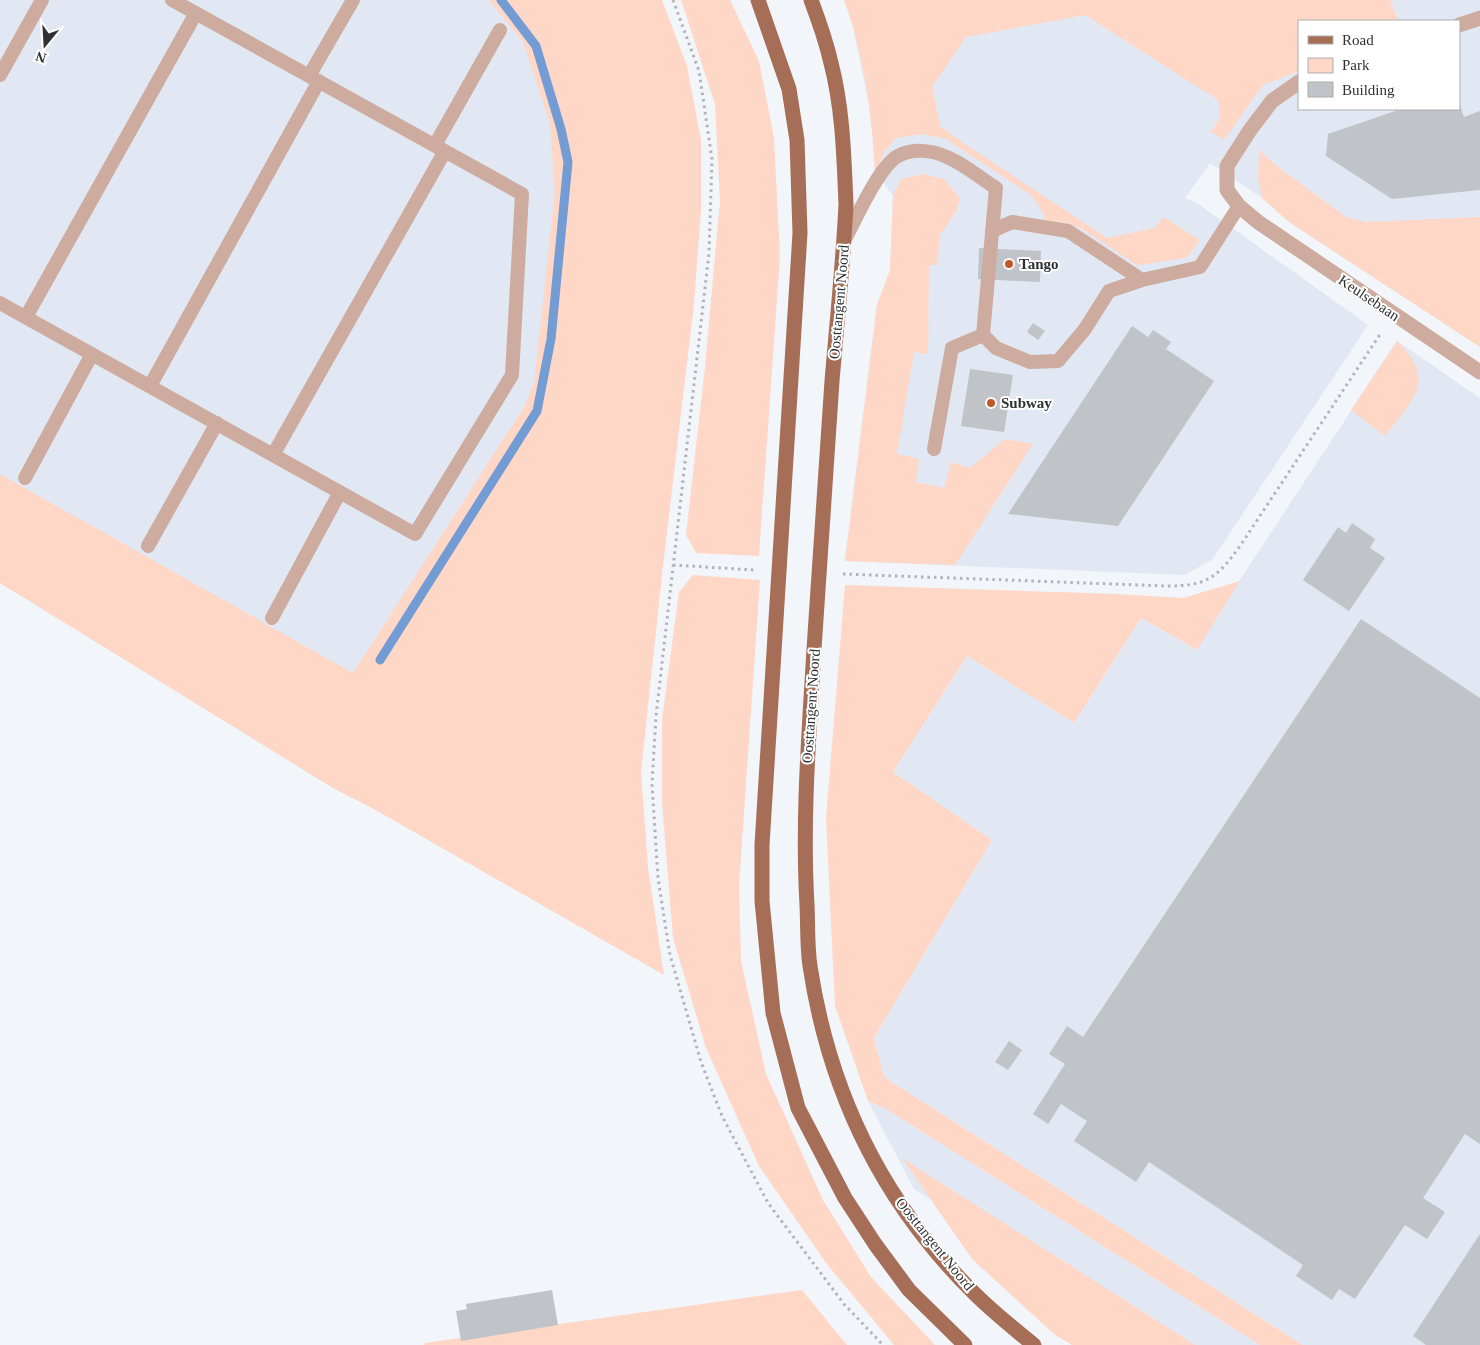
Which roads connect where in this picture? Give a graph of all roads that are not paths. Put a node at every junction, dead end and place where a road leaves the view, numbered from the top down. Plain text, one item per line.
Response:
1 (42, 0) edge
2 (172, 0) edge
3 (352, 0) edge
4 (758, 0) edge
5 (811, 0) edge
6 (192, 7) edge
7 (1480, 18) edge
8 (1460, 25) edge
9 (500, 30) dead end
10 (0, 75) edge
11 (314, 78) junction
12 (1298, 83) edge
13 (440, 148) junction
14 (1239, 206) junction
15 (992, 231) junction
16 (844, 241) junction
17 (1142, 280) junction
18 (0, 303) edge
19 (26, 317) junction
20 (983, 335) junction
21 (92, 354) junction
22 (1480, 372) edge
23 (150, 386) junction
24 (217, 423) junction
25 (934, 449) dead end
26 (273, 455) junction
27 (25, 478) dead end
28 (340, 492) junction
29 (148, 546) dead end
30 (272, 618) dead end
31 (965, 1345) edge
32 (1034, 1345) edge

1 - 10 lane
2 - 6 lane
3 - 11 lane
4 - 31 main road
5 - 16 main road, Oosttangent Noord
6 - 11 lane
6 - 19 lane
7 - 8 street
9 - 13 lane
11 - 13 lane
11 - 23 lane
12 - 14 street
13 - 26 lane
13 - 28 lane
14 - 17 lane
14 - 22 street, Keulsebaan
15 - 16 lane
15 - 17 lane
15 - 20 lane
16 - 32 main road, Oosttangent Noord
17 - 20 lane
18 - 19 lane
19 - 21 lane
20 - 25 lane
21 - 23 lane
21 - 27 lane
23 - 24 lane
24 - 26 lane
24 - 29 lane
26 - 28 lane
28 - 30 lane

